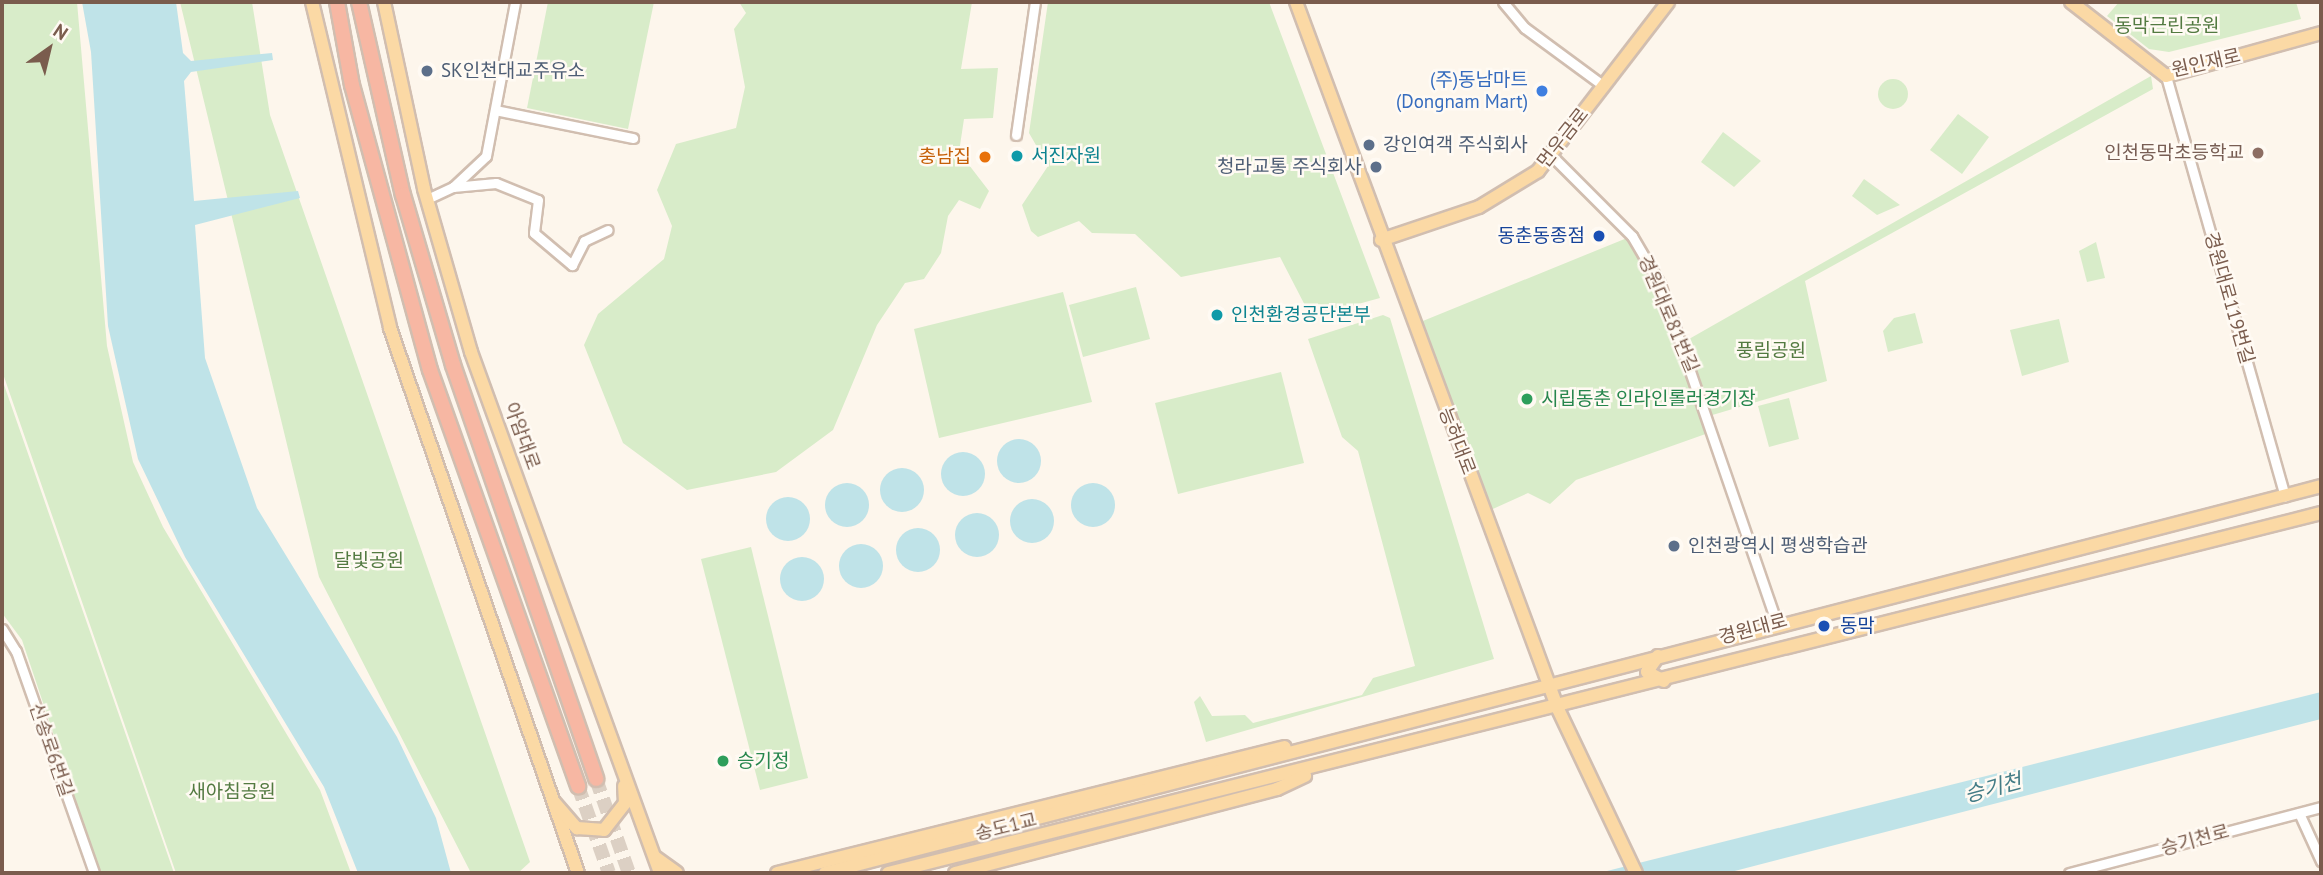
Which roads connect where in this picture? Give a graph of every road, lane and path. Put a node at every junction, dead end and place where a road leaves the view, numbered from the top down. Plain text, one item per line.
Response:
1 (312, 2) edge
2 (337, 2) edge
3 (359, 2) edge
4 (384, 2) edge
5 (515, 2) edge
6 (1035, 2) edge
7 (1296, 2) edge
8 (1503, 2) edge
9 (1668, 2) edge
10 (2071, 2) edge
11 (2321, 33) edge
12 (2166, 76) junction
13 (1604, 86) junction
14 (495, 110) junction
15 (1016, 135) dead end
16 (633, 138) dead end
17 (1551, 155) junction
18 (453, 187) junction
19 (426, 199) junction
20 (608, 230) dead end
21 (1381, 240) junction
22 (2321, 486) edge
23 (2285, 496) junction
24 (2321, 513) edge
25 (2292, 520) junction
26 (1777, 623) junction
27 (2, 629) edge
28 (1661, 653) junction
29 (1669, 681) junction
30 (1548, 683) junction
31 (1558, 709) junction
32 (1327, 742) junction
33 (1334, 762) junction
34 (623, 771) junction
35 (596, 779) tunnel mouth
36 (1187, 781) joint
37 (578, 786) tunnel mouth
38 (549, 797) junction
39 (1192, 798) joint
40 (2321, 807) edge
41 (2299, 813) junction
42 (560, 827) junction
43 (654, 857) junction
44 (2321, 861) edge
45 (94, 873) edge
46 (570, 873) edge
47 (578, 873) edge
48 (660, 873) edge
49 (677, 873) edge
50 (777, 873) edge
51 (825, 873) edge
52 (888, 873) edge
53 (955, 873) edge
54 (1636, 873) edge
55 (2069, 873) edge

1 - 38 main road
2 - 37 highway
3 - 35 highway
4 - 19 main road, 아암대로
5 - 14 street
6 - 15 street
7 - 21 main road, 능허대로
8 - 13 street
9 - 13 main road, 먼우금로
10 - 12 main road, 원인재로
11 - 12 main road, 원인재로
12 - 23 street, 경원대로119번길
13 - 17 main road, 먼우금로
14 - 16 street
14 - 18 street
17 - 21 main road, 먼우금로
17 - 26 street, 경원대로81번길
18 - 19 street
18 - 20 street
19 - 34 main road, 아암대로
21 - 30 main road, 능허대로
22 - 23 main road, 경원대로
23 - 25 main road, 경원대로119번길
23 - 26 main road, 경원대로
24 - 25 main road, 경원대로
25 - 29 main road, 경원대로
26 - 28 main road, 경원대로
27 - 45 street, 신송로6번길
28 - 29 main road
28 - 30 main road, 경원대로
29 - 31 main road, 경원대로
30 - 31 main road, 능허대로
30 - 32 main road, 경원대로
31 - 33 main road, 경원대로
31 - 54 main road, 능허대로
32 - 36 main road, 경원대로
32 - 50 main road
33 - 39 main road, 경원대로
33 - 53 main road
34 - 38 main road
34 - 43 main road, 아암대로
36 - 51 main road, 송도1교
38 - 42 main road
39 - 52 main road, 송도1교
40 - 41 street, 승기천로
41 - 44 street
41 - 55 street, 승기천로
42 - 46 main road
42 - 47 main road
43 - 48 main road, 아암대로
43 - 49 main road

